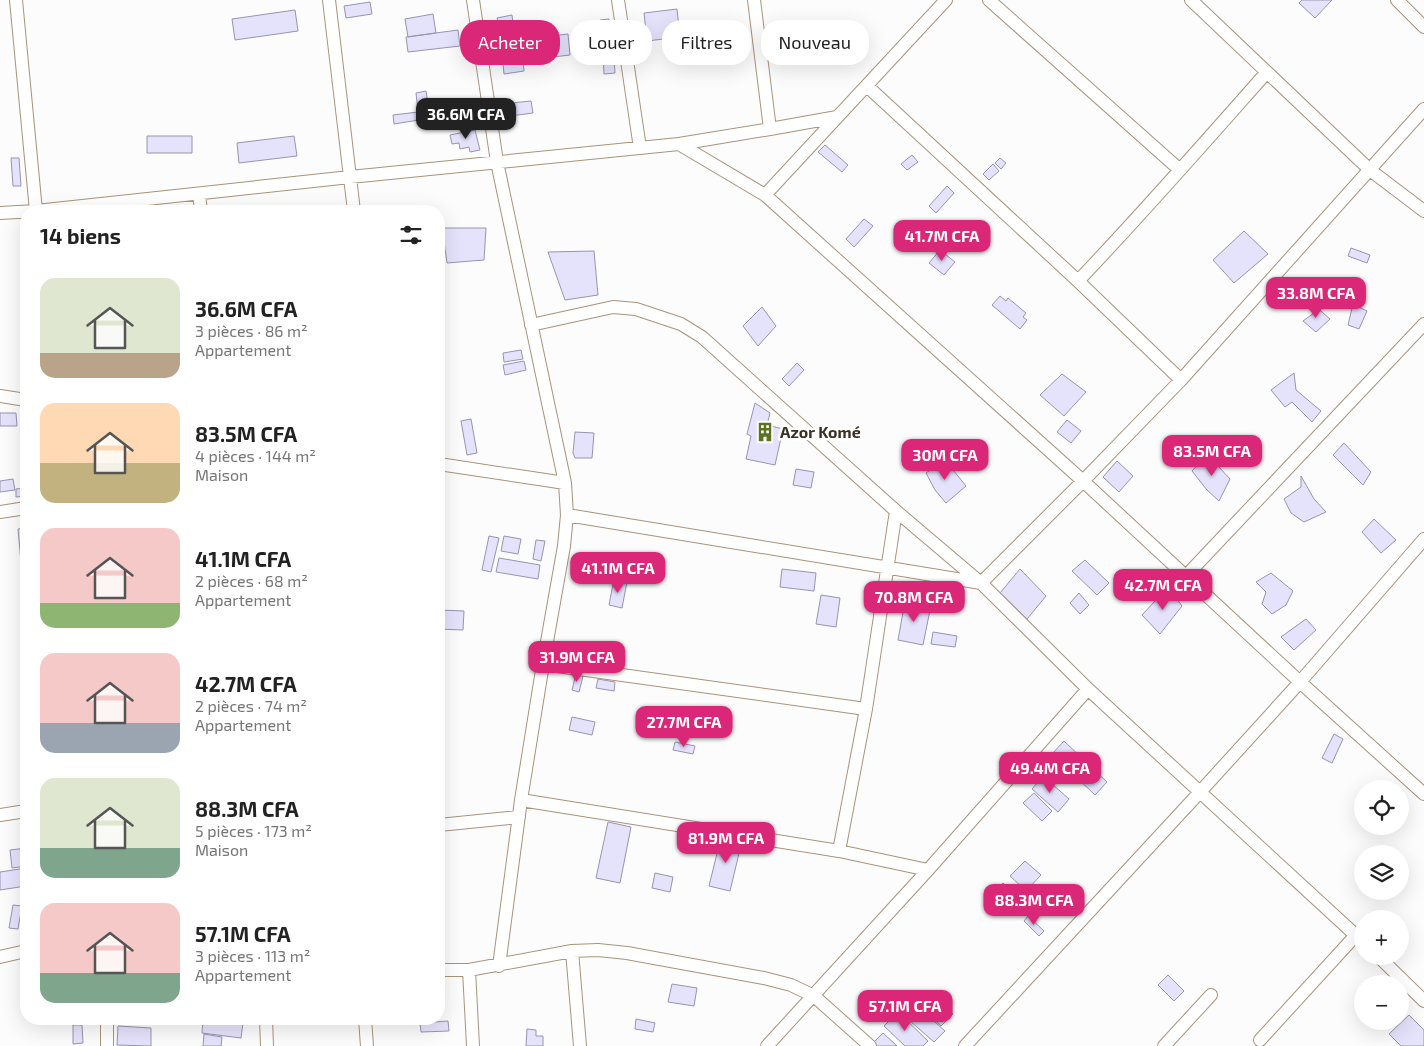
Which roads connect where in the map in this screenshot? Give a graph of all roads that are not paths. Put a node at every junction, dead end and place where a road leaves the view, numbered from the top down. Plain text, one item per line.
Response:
1 (16, 0) edge
2 (329, 0) edge
3 (473, 0) edge
4 (618, 0) edge
5 (754, 0) edge
6 (946, 0) edge
7 (989, 0) edge
8 (1192, 0) edge
9 (1397, 0) edge
10 (1424, 26) edge
11 (1267, 72) junction
12 (867, 86) junction
13 (1424, 109) edge
14 (837, 117) junction
15 (770, 129) junction
16 (679, 144) junction
17 (640, 148) junction
18 (497, 162) junction
19 (1180, 170) junction
20 (1370, 170) junction
21 (350, 177) junction
22 (199, 194) junction
23 (765, 195) junction
24 (35, 205) edge
25 (94, 205) edge
26 (200, 205) edge
27 (353, 205) edge
28 (1424, 211) edge
29 (20, 212) edge
30 (0, 213) edge
31 (1078, 281) junction
32 (1424, 324) edge
33 (531, 325) junction
34 (1181, 380) junction
35 (0, 396) edge
36 (20, 399) edge
37 (445, 465) edge
38 (1083, 481) junction
39 (565, 483) junction
40 (20, 509) edge
41 (896, 511) junction
42 (0, 512) edge
43 (567, 515) junction
44 (1424, 539) edge
45 (888, 568) junction
46 (1186, 577) junction
47 (981, 583) junction
48 (543, 664) junction
49 (1300, 682) junction
50 (1088, 689) junction
51 (866, 709) junction
52 (1200, 792) junction
53 (1424, 794) edge
54 (521, 800) junction
55 (20, 812) edge
56 (0, 815) edge
57 (519, 817) junction
58 (445, 824) edge
59 (839, 851) junction
60 (928, 870) junction
61 (1354, 933) edge
62 (1354, 943) edge
63 (572, 951) junction
64 (20, 952) edge
65 (0, 957) edge
66 (1387, 965) edge
67 (499, 966) junction
68 (445, 970) edge
69 (469, 970) junction
70 (1211, 995) dead end
71 (814, 996) junction
72 (1424, 1001) edge
73 (107, 1025) edge
74 (266, 1025) edge
75 (365, 1025) edge
76 (1260, 1040) dead end
77 (107, 1046) edge
78 (267, 1046) edge
79 (367, 1046) edge
80 (472, 1046) edge
81 (580, 1046) edge
82 (767, 1046) edge
83 (870, 1046) edge
84 (965, 1046) edge
85 (1164, 1046) edge

1 - 24 street
2 - 21 street
3 - 18 street
4 - 17 street
5 - 15 street
6 - 12 street
7 - 19 street
8 - 11 street
9 - 10 street
11 - 19 street
11 - 20 street
12 - 14 street
12 - 31 street
13 - 20 street
14 - 15 street
14 - 23 street
15 - 16 street
16 - 17 street
16 - 23 street
17 - 18 street
18 - 21 street
18 - 33 street
19 - 31 street
20 - 28 street
20 - 34 street
21 - 22 street
21 - 27 street
22 - 25 street
22 - 26 street
23 - 38 street
29 - 30 street
31 - 34 street
32 - 46 street
33 - 39 street
33 - 41 street
34 - 38 street
35 - 36 street
37 - 39 street
38 - 46 street
38 - 47 street
39 - 43 street
40 - 42 street
41 - 45 street
41 - 47 street
43 - 45 street
43 - 48 street
44 - 49 street
45 - 47 street
45 - 51 street
46 - 49 street
47 - 50 street
48 - 51 street
48 - 54 street
49 - 52 street
49 - 53 street
50 - 52 street
50 - 60 street
51 - 59 street
52 - 61 street
52 - 84 street
54 - 57 street
54 - 59 street
55 - 56 street
57 - 58 street
57 - 67 street
59 - 60 street
60 - 71 street
62 - 76 street
63 - 67 street
63 - 71 street
63 - 81 street
64 - 65 street
66 - 72 street
67 - 69 street
68 - 69 street
69 - 80 street
70 - 85 street
71 - 82 street
71 - 83 street
73 - 77 street
74 - 78 street
75 - 79 street

